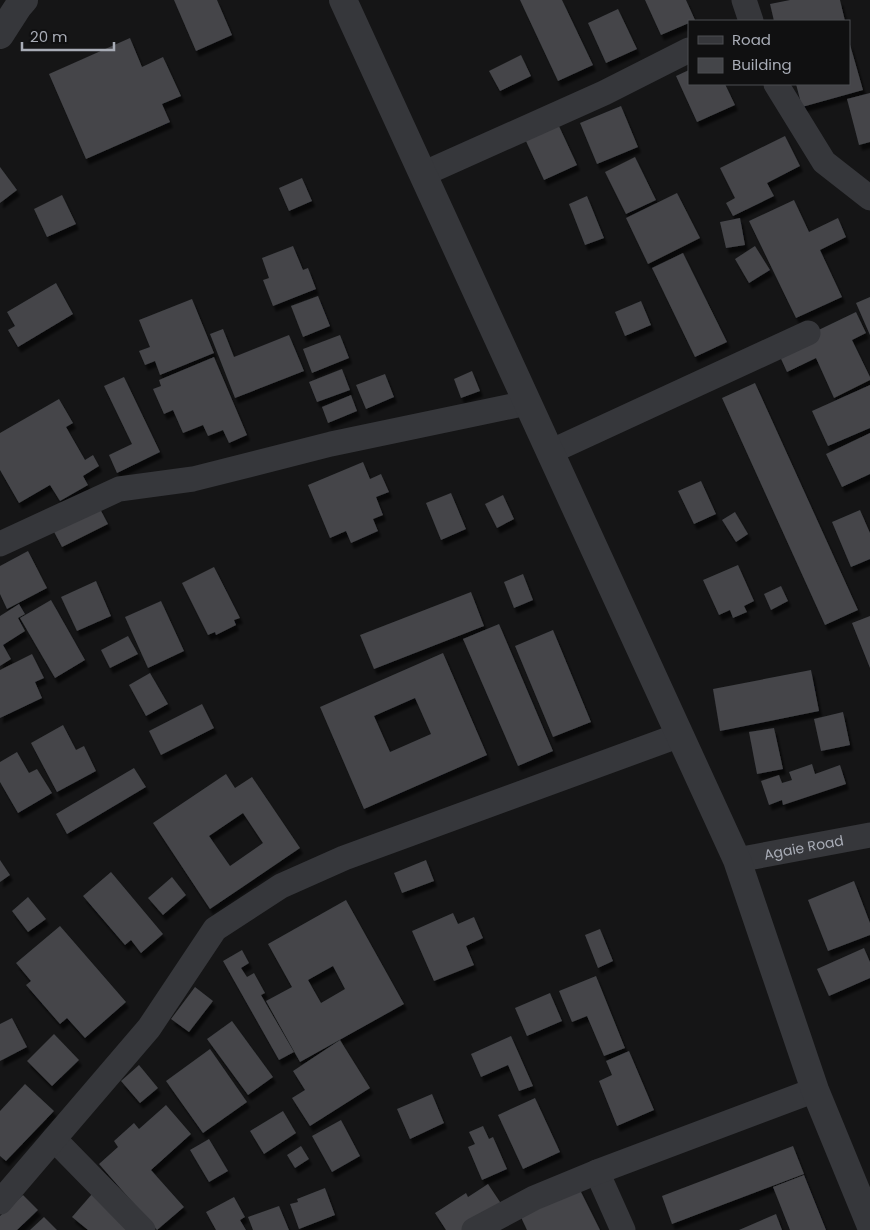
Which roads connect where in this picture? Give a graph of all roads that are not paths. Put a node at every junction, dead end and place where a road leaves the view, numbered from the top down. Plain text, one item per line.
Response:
1 (24, 0) edge
2 (343, 0) edge
3 (0, 35) edge
4 (688, 51) edge
5 (777, 85) edge
6 (423, 174) junction
7 (870, 198) edge
8 (808, 333) dead end
9 (528, 402) junction
10 (550, 452) junction
11 (0, 544) edge
12 (680, 735) junction
13 (870, 835) edge
14 (738, 860) junction
15 (816, 1090) junction
16 (54, 1139) junction
17 (597, 1172) junction
18 (0, 1202) edge
19 (870, 1224) edge
20 (483, 1227) edge
21 (143, 1230) edge
22 (623, 1230) edge

1 - 3 street
2 - 6 street
4 - 6 street
5 - 7 street
6 - 9 street
8 - 10 street
9 - 10 street
9 - 11 street
10 - 12 street
12 - 14 street
12 - 16 street
13 - 14 street, Agaie Road
14 - 15 street
15 - 17 street
15 - 19 street
16 - 18 street
16 - 21 street
17 - 20 street
17 - 22 street

